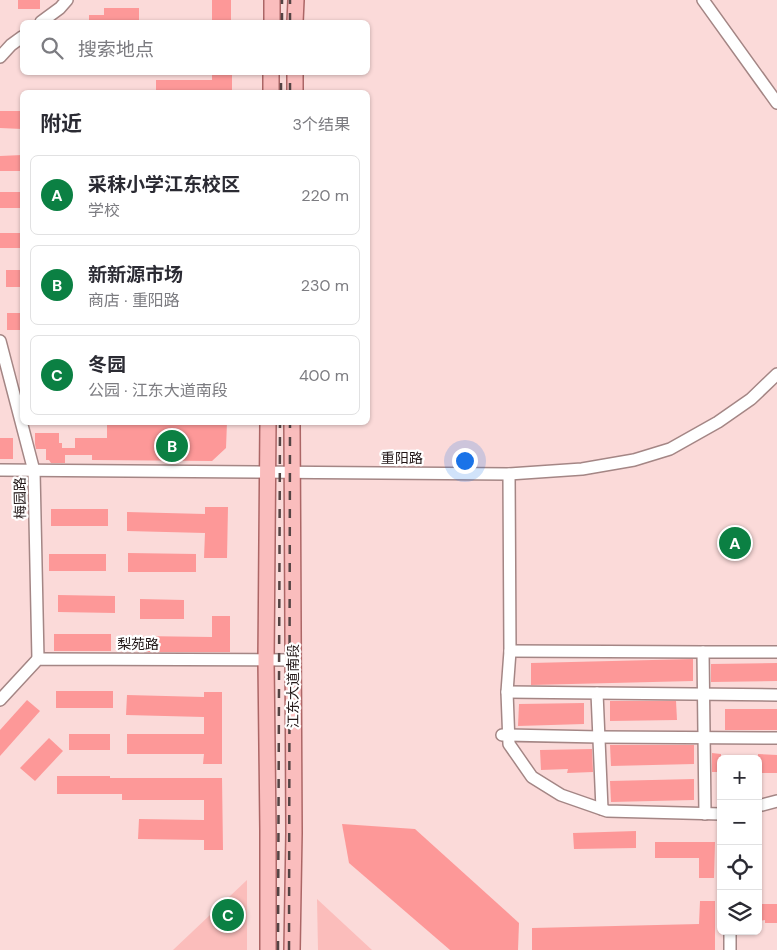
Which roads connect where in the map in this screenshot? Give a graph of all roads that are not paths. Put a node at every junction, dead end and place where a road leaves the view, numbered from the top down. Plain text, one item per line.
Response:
1 (66, 0) edge
2 (272, 0) edge
3 (296, 0) edge
4 (703, 0) edge
5 (44, 20) edge
6 (272, 20) edge
7 (296, 20) edge
8 (20, 38) edge
9 (0, 57) edge
10 (271, 75) edge
11 (295, 75) edge
12 (271, 90) edge
13 (295, 90) edge
14 (777, 103) edge
15 (1, 346) edge
16 (777, 374) edge
17 (20, 418) edge
18 (22, 425) edge
19 (268, 425) edge
20 (292, 425) edge
21 (0, 470) edge
22 (34, 471) junction
23 (268, 473) junction
24 (292, 473) junction
25 (509, 474) junction
26 (510, 651) junction
27 (703, 652) junction
28 (777, 652) edge
29 (38, 659) junction
30 (293, 660) junction
31 (266, 661) junction
32 (507, 692) junction
33 (597, 693) junction
34 (703, 693) junction
35 (777, 694) edge
36 (0, 700) edge
37 (505, 735) junction
38 (599, 737) junction
39 (704, 738) junction
40 (777, 738) edge
41 (777, 801) edge
42 (762, 805) edge
43 (602, 809) junction
44 (705, 814) junction
45 (717, 814) edge
46 (730, 935) edge
47 (268, 950) edge
48 (292, 950) edge
49 (730, 950) edge

1 - 5 street
2 - 6 main road
3 - 7 main road
4 - 14 street
8 - 9 street
10 - 12 main road
11 - 13 main road
15 - 17 street, 梅园路
16 - 25 street, 重阳路
18 - 22 street, 梅园路
19 - 23 main road, 江东大道南段
20 - 24 main road, 江东大道南段
21 - 22 street, 重阳路
22 - 23 street, 重阳路
22 - 29 street, 梅园路
23 - 24 street, 重阳路
23 - 31 main road, 江东大道南段
24 - 25 street, 重阳路
24 - 30 main road, 江东大道南段
25 - 26 street
26 - 27 street
26 - 32 street
27 - 28 street
27 - 34 street
29 - 31 street, 梨苑路
29 - 36 street
30 - 31 street, 梨苑路
30 - 48 main road, 江东大道南段
31 - 47 main road, 江东大道南段
32 - 33 street
32 - 37 street
33 - 34 street
33 - 38 street
34 - 35 street
34 - 39 street
37 - 38 street
37 - 43 street
38 - 39 street
38 - 43 street
39 - 40 street
39 - 44 street
41 - 42 street
43 - 44 street
44 - 45 street
46 - 49 street

